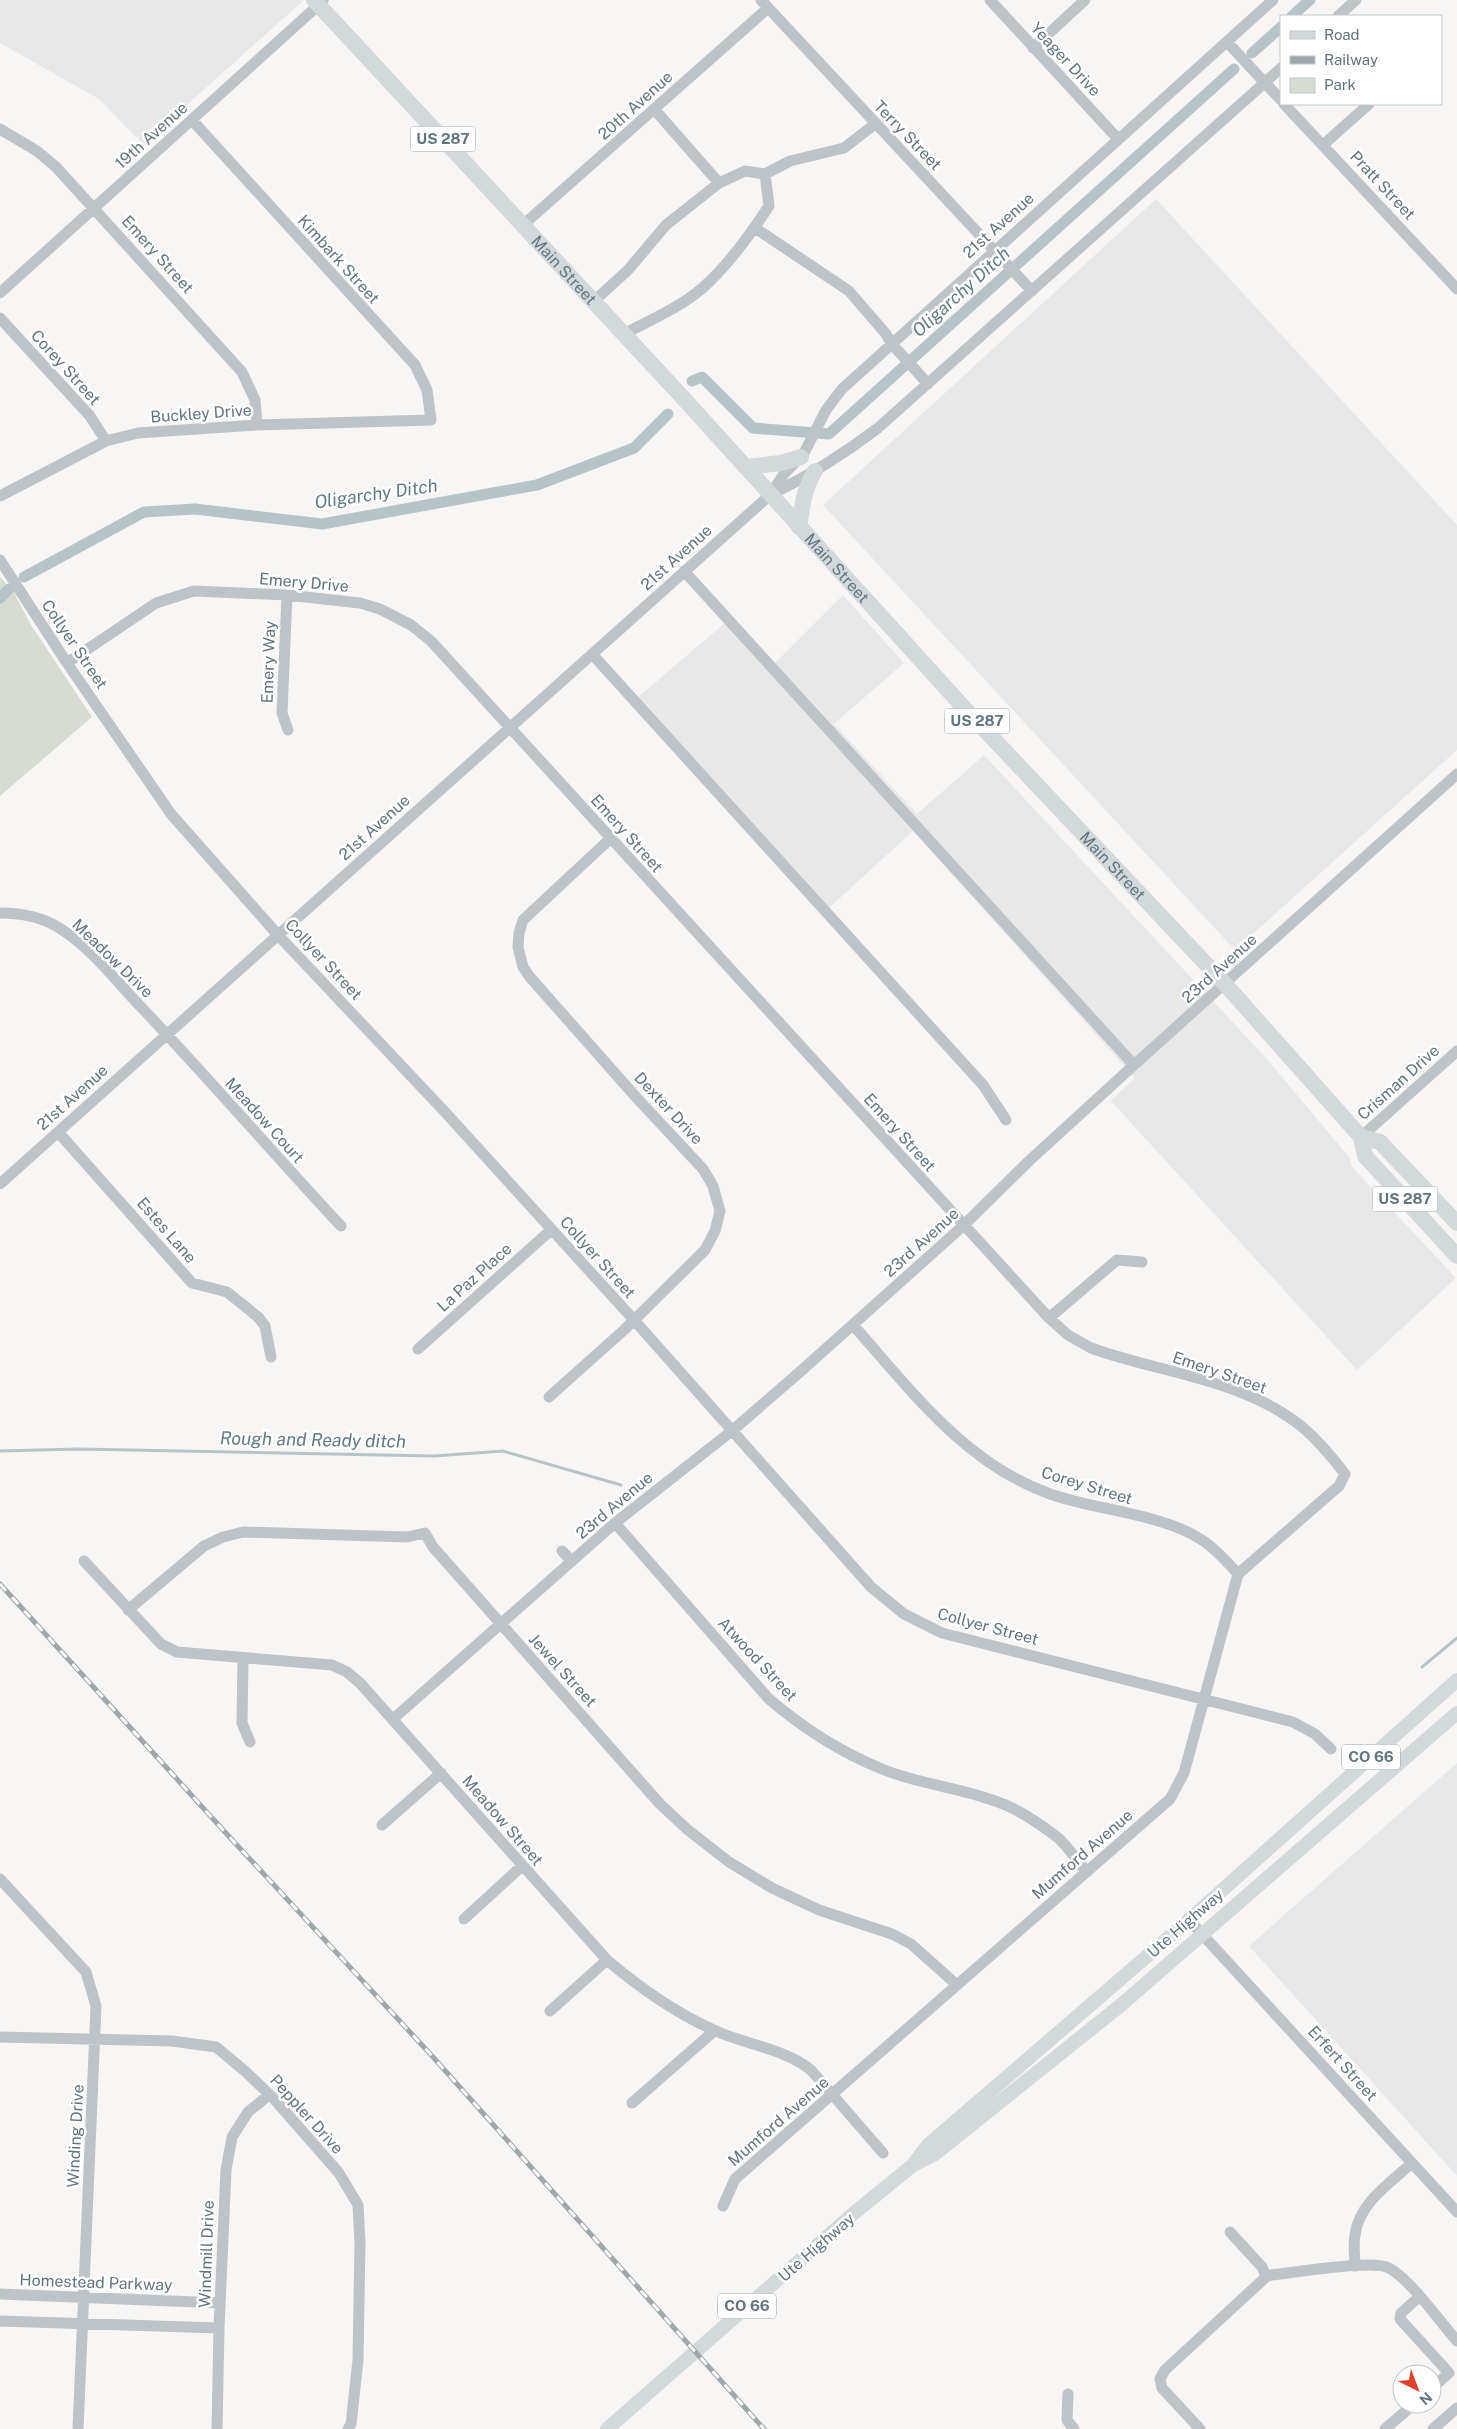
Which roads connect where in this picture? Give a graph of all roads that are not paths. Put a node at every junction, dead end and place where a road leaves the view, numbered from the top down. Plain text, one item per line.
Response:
1 (990, 0) edge
2 (1085, 0) edge
3 (1274, 0) edge
4 (1356, 0) edge
5 (319, 2) edge
6 (764, 4) edge
7 (1339, 15) edge
8 (1227, 42) junction
9 (1032, 48) junction
10 (1280, 69) edge
11 (1264, 82) junction
12 (1280, 99) edge
13 (1285, 105) edge
14 (1368, 105) edge
15 (654, 109) junction
16 (192, 120) junction
17 (875, 124) junction
18 (0, 129) edge
19 (1118, 139) junction
20 (1323, 145) junction
21 (765, 174) junction
22 (720, 183) junction
23 (95, 208) junction
24 (523, 225) junction
25 (755, 228) junction
26 (995, 250) junction
27 (1457, 289) edge
28 (1032, 291) junction
29 (0, 293) edge
30 (593, 302) junction
31 (0, 318) edge
32 (624, 334) junction
33 (891, 343) junction
34 (928, 384) junction
35 (418, 421) joint
36 (257, 425) junction
37 (106, 441) junction
38 (801, 457) junction
39 (746, 467) junction
40 (815, 471) junction
41 (770, 495) junction
42 (0, 496) edge
43 (799, 527) junction
44 (0, 560) edge
45 (684, 571) junction
46 (287, 595) junction
47 (592, 654) junction
48 (67, 663) junction
49 (510, 728) junction
50 (288, 730) dead end
51 (1457, 774) edge
52 (611, 838) junction
53 (0, 913) edge
54 (278, 935) junction
55 (1225, 984) junction
56 (166, 1034) junction
57 (1457, 1050) edge
58 (1134, 1065) junction
59 (1006, 1120) dead end
60 (58, 1132) junction
61 (1361, 1137) junction
62 (0, 1184) edge
63 (1457, 1223) edge
64 (964, 1225) junction
65 (340, 1226) dead end
66 (551, 1230) junction
67 (1457, 1256) edge
68 (1142, 1262) dead end
69 (1049, 1318) junction
70 (634, 1320) junction
71 (853, 1325) junction
72 (418, 1349) dead end
73 (271, 1357) dead end
74 (549, 1397) dead end
75 (733, 1430) junction
76 (615, 1523) junction
77 (562, 1550) dead end
78 (84, 1561) dead end
79 (572, 1561) junction
80 (1238, 1574) junction
81 (128, 1610) junction
82 (501, 1625) junction
83 (243, 1658) junction
84 (1457, 1680) edge
85 (1203, 1699) junction
86 (1457, 1714) edge
87 (393, 1719) junction
88 (250, 1742) dead end
89 (1331, 1749) dead end
90 (441, 1773) junction
91 (382, 1825) dead end
92 (522, 1866) junction
93 (1087, 1872) junction
94 (0, 1879) edge
95 (464, 1919) dead end
96 (1190, 1920) junction
97 (1204, 1936) junction
98 (607, 1960) junction
99 (957, 1985) junction
100 (550, 2011) dead end
101 (714, 2030) junction
102 (0, 2037) edge
103 (96, 2040) junction
104 (269, 2095) junction
105 (832, 2095) junction
106 (632, 2103) dead end
107 (883, 2153) dead end
108 (1412, 2163) junction
109 (913, 2165) junction
110 (723, 2206) dead end
111 (1457, 2212) edge
112 (1230, 2232) dead end
113 (1355, 2266) junction
114 (1266, 2277) junction
115 (0, 2294) edge
116 (1419, 2297) junction
117 (84, 2298) junction
118 (220, 2303) junction
119 (0, 2321) edge
120 (83, 2324) junction
121 (219, 2328) junction
122 (1457, 2341) edge
123 (1453, 2370) edge
124 (1442, 2379) edge
125 (1068, 2394) dead end
126 (1457, 2408) edge
127 (1402, 2414) edge
128 (78, 2429) edge
129 (218, 2429) edge
130 (348, 2429) edge
131 (607, 2429) edge
132 (1074, 2429) edge
133 (1200, 2429) edge
134 (1385, 2429) edge
135 (1433, 2429) edge

1 - 9 street, Yeager Drive
2 - 9 street
3 - 8 street, 21st Avenue
4 - 7 street
5 - 16 street, 19th Avenue
5 - 24 highway, Main Street / US 287
6 - 15 street, 20th Avenue
6 - 17 street, Terry Street
8 - 11 street
8 - 19 street, 21st Avenue
9 - 19 street, Yeager Drive
10 - 11 street, 21st Avenue
11 - 12 street
11 - 28 street, 21st Avenue
13 - 20 street, Pratt Street
14 - 20 street
15 - 22 street
15 - 24 street, 20th Avenue
16 - 23 street, 19th Avenue
16 - 35 street, Kimbark Street
17 - 21 street
17 - 26 street, Terry Street
18 - 23 street, Emery Street
19 - 26 street, 21st Avenue
20 - 27 street, Pratt Street
21 - 22 street
21 - 25 street
22 - 30 street
23 - 29 street, 19th Avenue
23 - 36 street, Emery Street
24 - 30 highway, Main Street / US 287
25 - 32 street
25 - 33 street
26 - 28 street, Terry Street
26 - 33 street, 21st Avenue
28 - 34 street, 21st Avenue
30 - 32 highway, Main Street / US 287
31 - 37 street, Corey Street
32 - 39 highway, Main Street / US 287
33 - 34 street
33 - 38 street, 21st Avenue
34 - 40 street, 21st Avenue
35 - 36 street, Buckley Drive
36 - 37 street, Buckley Drive
37 - 42 street, Buckley Drive
38 - 39 highway
38 - 41 street, 21st Avenue
39 - 41 highway, Main Street / US 287
40 - 41 street, 21st Avenue
40 - 43 highway
41 - 43 highway, Main Street / US 287
41 - 45 street, 21st Avenue
43 - 55 highway, Main Street / US 287
44 - 48 street, Collyer Street
45 - 47 street, 21st Avenue
45 - 58 street
46 - 48 street, Emery Drive
46 - 49 street, Emery Drive
46 - 50 street, Emery Way
47 - 49 street, 21st Avenue
47 - 59 street
48 - 54 street, Collyer Street
49 - 52 street, Emery Street
49 - 54 street, 21st Avenue
51 - 55 street, 23rd Avenue
52 - 64 street, Emery Street
52 - 70 street, Dexter Drive
53 - 56 street, Meadow Drive
54 - 56 street, 21st Avenue
54 - 66 street, Collyer Street
55 - 58 street, 23rd Avenue
55 - 61 highway, Main Street / US 287
56 - 60 street, 21st Avenue
56 - 65 street, Meadow Court
57 - 61 street, Crisman Drive
58 - 64 street, 23rd Avenue
60 - 62 street, 21st Avenue
60 - 73 street, Estes Lane
61 - 63 highway, Main Street / US 287
61 - 67 highway, Main Street / US 287
64 - 69 street, Emery Street
64 - 71 street, 23rd Avenue
66 - 70 street, Collyer Street
66 - 72 street, La Paz Place
68 - 69 street
69 - 80 street, Emery Street
70 - 74 street, Dexter Drive
70 - 75 street, Collyer Street
71 - 75 street, 23rd Avenue
71 - 80 street, Corey Street
75 - 76 street, 23rd Avenue
75 - 85 street, Collyer Street
76 - 79 street, 23rd Avenue
76 - 93 street, Atwood Street
77 - 79 street
78 - 81 street, Meadow Street
79 - 82 street, 23rd Avenue
80 - 85 street, Mumford Avenue
81 - 82 street, Jewel Street
81 - 83 street, Meadow Street
82 - 87 street, 23rd Avenue
82 - 99 street, Jewel Street
83 - 87 street, Meadow Street
83 - 88 street
84 - 96 main road, Ute Highway / CO 66
85 - 89 street, Collyer Street
85 - 93 street, Mumford Avenue
86 - 97 main road, Ute Highway / CO 66
87 - 90 street, Meadow Street
90 - 91 street
90 - 92 street, Meadow Street
92 - 95 street
92 - 98 street, Meadow Street
93 - 99 street, Mumford Avenue
94 - 103 street, Winding Drive
96 - 97 street, Erfert Street
96 - 109 main road, Ute Highway / CO 66
97 - 108 street, Erfert Street
97 - 109 main road, Ute Highway / CO 66
98 - 100 street
98 - 101 street, Meadow Street
99 - 105 street, Mumford Avenue
101 - 105 street, Meadow Street
101 - 106 street
102 - 103 street, Peppler Drive
103 - 104 street, Peppler Drive
103 - 117 street, Winding Drive
104 - 118 street, Windmill Drive
104 - 130 street, Peppler Drive
105 - 107 street, Meadow Street
105 - 110 street, Mumford Avenue
108 - 111 street, Erfert Street
108 - 113 street
109 - 131 main road, Ute Highway / CO 66
112 - 114 street
113 - 114 street
113 - 116 street
114 - 133 street
115 - 117 street, Homestead Parkway
116 - 122 street
116 - 123 street
117 - 118 street, Homestead Parkway
117 - 120 street, Winding Drive
118 - 121 street, Windmill Drive
119 - 120 street
120 - 121 street
120 - 128 street, Winding Drive
121 - 129 street, Windmill Drive
123 - 124 street
125 - 132 street
126 - 135 street
127 - 134 street

